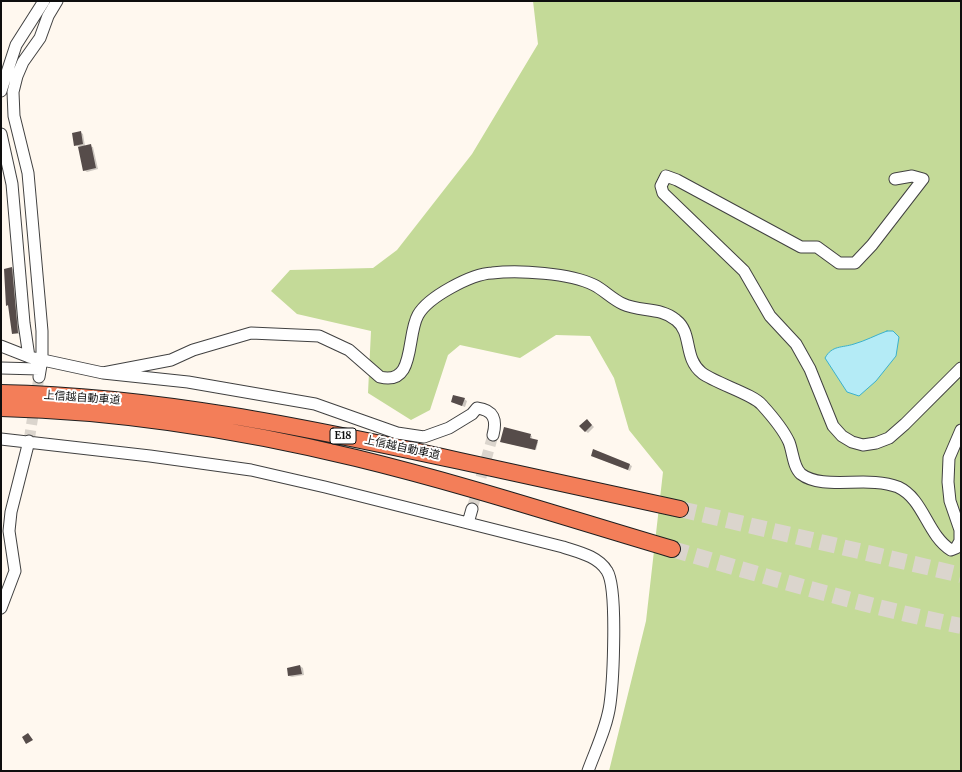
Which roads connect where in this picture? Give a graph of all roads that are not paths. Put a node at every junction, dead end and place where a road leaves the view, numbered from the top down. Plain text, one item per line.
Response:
1 (44, 1) edge
2 (57, 1) edge
3 (1, 91) edge
4 (1, 134) edge
5 (895, 178) dead end
6 (1, 346) edge
7 (29, 357) junction
8 (1, 368) edge
9 (40, 368) junction
10 (961, 368) edge
11 (104, 373) junction
12 (1, 393) edge
13 (1, 408) edge
14 (961, 430) edge
15 (494, 435) tunnel mouth
16 (1, 439) edge
17 (29, 441) junction
18 (472, 509) tunnel mouth
19 (680, 509) tunnel mouth
20 (468, 523) junction
21 (672, 549) tunnel mouth
22 (1, 608) edge
23 (588, 771) edge

1 - 3 street
2 - 9 street
4 - 7 street
5 - 10 street
6 - 7 street
7 - 9 street
8 - 9 street
9 - 11 street
11 - 14 street
11 - 15 street
12 - 19 highway, 上信越自動車道 / E18
13 - 21 highway, 上信越自動車道 / E18
16 - 17 street
17 - 20 street
17 - 22 street
18 - 20 street
20 - 23 street

